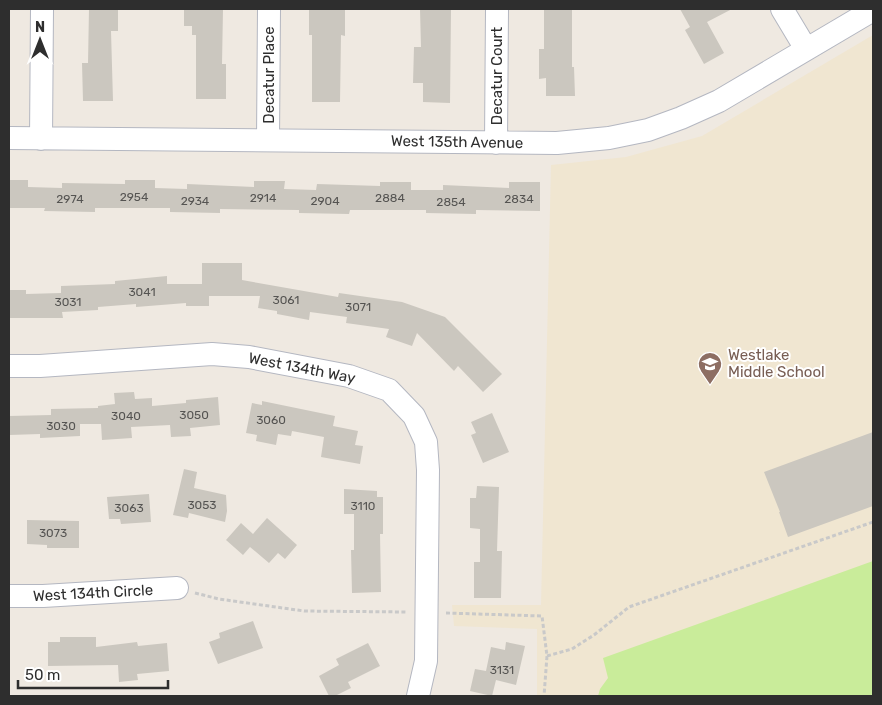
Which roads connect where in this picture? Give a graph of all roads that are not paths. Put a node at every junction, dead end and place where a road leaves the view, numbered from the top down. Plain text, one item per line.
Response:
1 (42, 9) edge
2 (270, 9) edge
3 (497, 9) edge
4 (782, 9) edge
5 (873, 10) edge
6 (806, 50) junction
7 (9, 138) edge
8 (41, 139) junction
9 (268, 140) junction
10 (496, 143) junction
11 (9, 366) edge
12 (177, 588) road end
13 (9, 596) edge
14 (418, 696) edge

1 - 8 street
2 - 9 street, Decatur Place
3 - 10 street, Decatur Court
4 - 6 street
5 - 6 street, West 135th Avenue
6 - 10 street, West 135th Avenue
7 - 8 street, West 135th Avenue
8 - 9 street, West 135th Avenue
9 - 10 street, West 135th Avenue
11 - 14 street, West 134th Way
12 - 13 street, West 134th Circle

